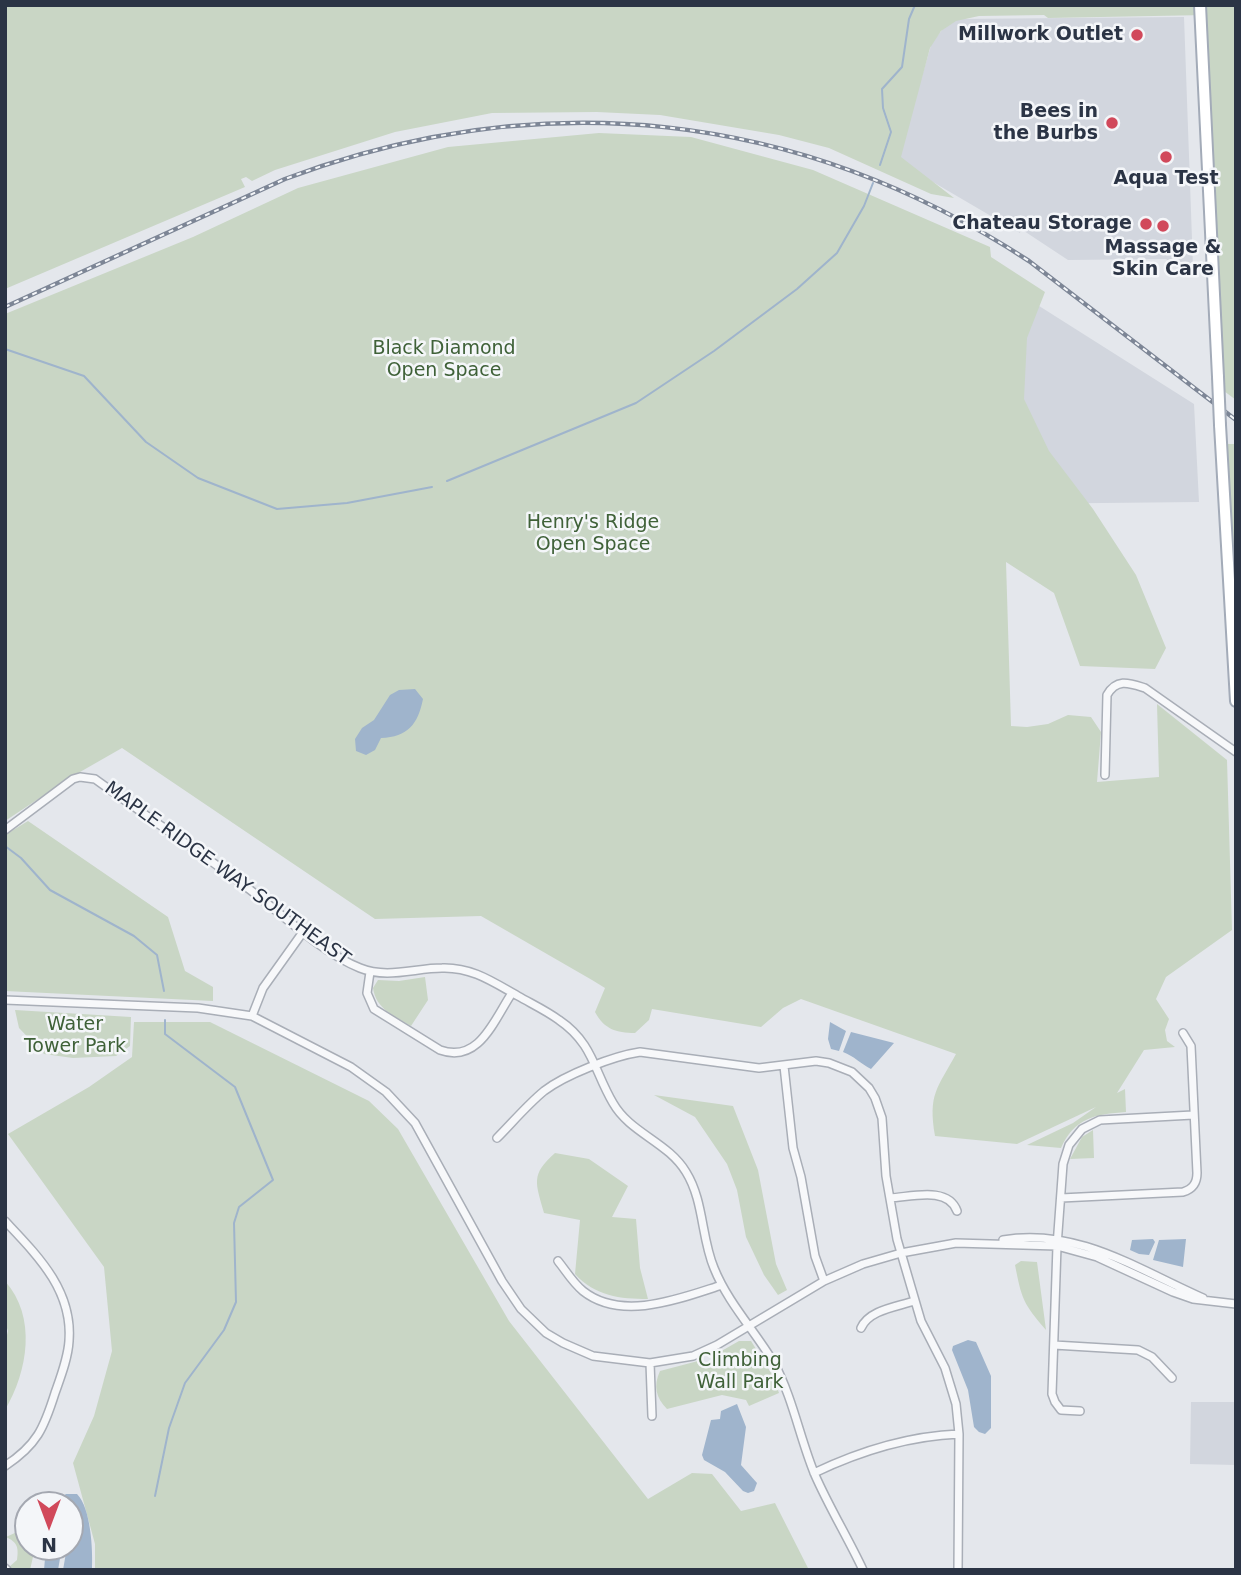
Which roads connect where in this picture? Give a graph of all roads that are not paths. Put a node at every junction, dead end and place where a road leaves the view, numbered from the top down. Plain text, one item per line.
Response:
1 (1200, 5) edge
2 (1236, 701) edge
3 (1236, 752) edge
4 (1105, 775) dead end
5 (5, 830) edge
6 (303, 932) junction
7 (370, 972) junction
8 (512, 993) junction
9 (5, 1000) edge
10 (252, 1016) junction
11 (1183, 1033) dead end
12 (596, 1065) junction
13 (784, 1066) junction
14 (1193, 1115) junction
15 (497, 1138) dead end
16 (890, 1198) junction
17 (1061, 1198) junction
18 (957, 1211) dead end
19 (5, 1221) edge
20 (1058, 1242) junction
21 (901, 1253) junction
22 (558, 1261) dead end
23 (824, 1281) junction
24 (722, 1285) junction
25 (914, 1301) junction
26 (1236, 1304) edge
27 (749, 1325) junction
28 (861, 1328) dead end
29 (1054, 1345) junction
30 (650, 1363) junction
31 (1172, 1378) dead end
32 (1080, 1411) dead end
33 (652, 1416) dead end
34 (959, 1434) junction
35 (5, 1466) edge
36 (814, 1473) junction
37 (863, 1570) edge
38 (958, 1570) edge

1 - 2 main road, bridge
3 - 4 street
5 - 6 street, MAPLE RIDGE WAY SOUTHEAST
6 - 7 street, MAPLE RIDGE WAY SOUTHEAST
6 - 10 street
7 - 8 street, MAPLE RIDGE WAY SOUTHEAST
7 - 8 street
8 - 12 street, MAPLE RIDGE WAY SOUTHEAST
9 - 10 street
10 - 30 street
11 - 14 street
12 - 13 street
12 - 15 street
12 - 24 street, MAPLE RIDGE WAY SOUTHEAST
13 - 16 street
13 - 23 street
14 - 17 street
14 - 17 street
16 - 18 street
16 - 21 street
17 - 20 street
19 - 35 street
20 - 21 street
20 - 26 street
20 - 29 street
21 - 23 street
21 - 25 street
22 - 24 street
23 - 27 street
24 - 27 street, MAPLE RIDGE WAY SOUTHEAST
25 - 28 street
25 - 34 street
27 - 30 street
27 - 36 street, MAPLE RIDGE WAY SOUTHEAST
29 - 31 street
29 - 32 street
30 - 33 street
34 - 36 street
34 - 38 street
36 - 37 street, MAPLE RIDGE WAY SOUTHEAST

